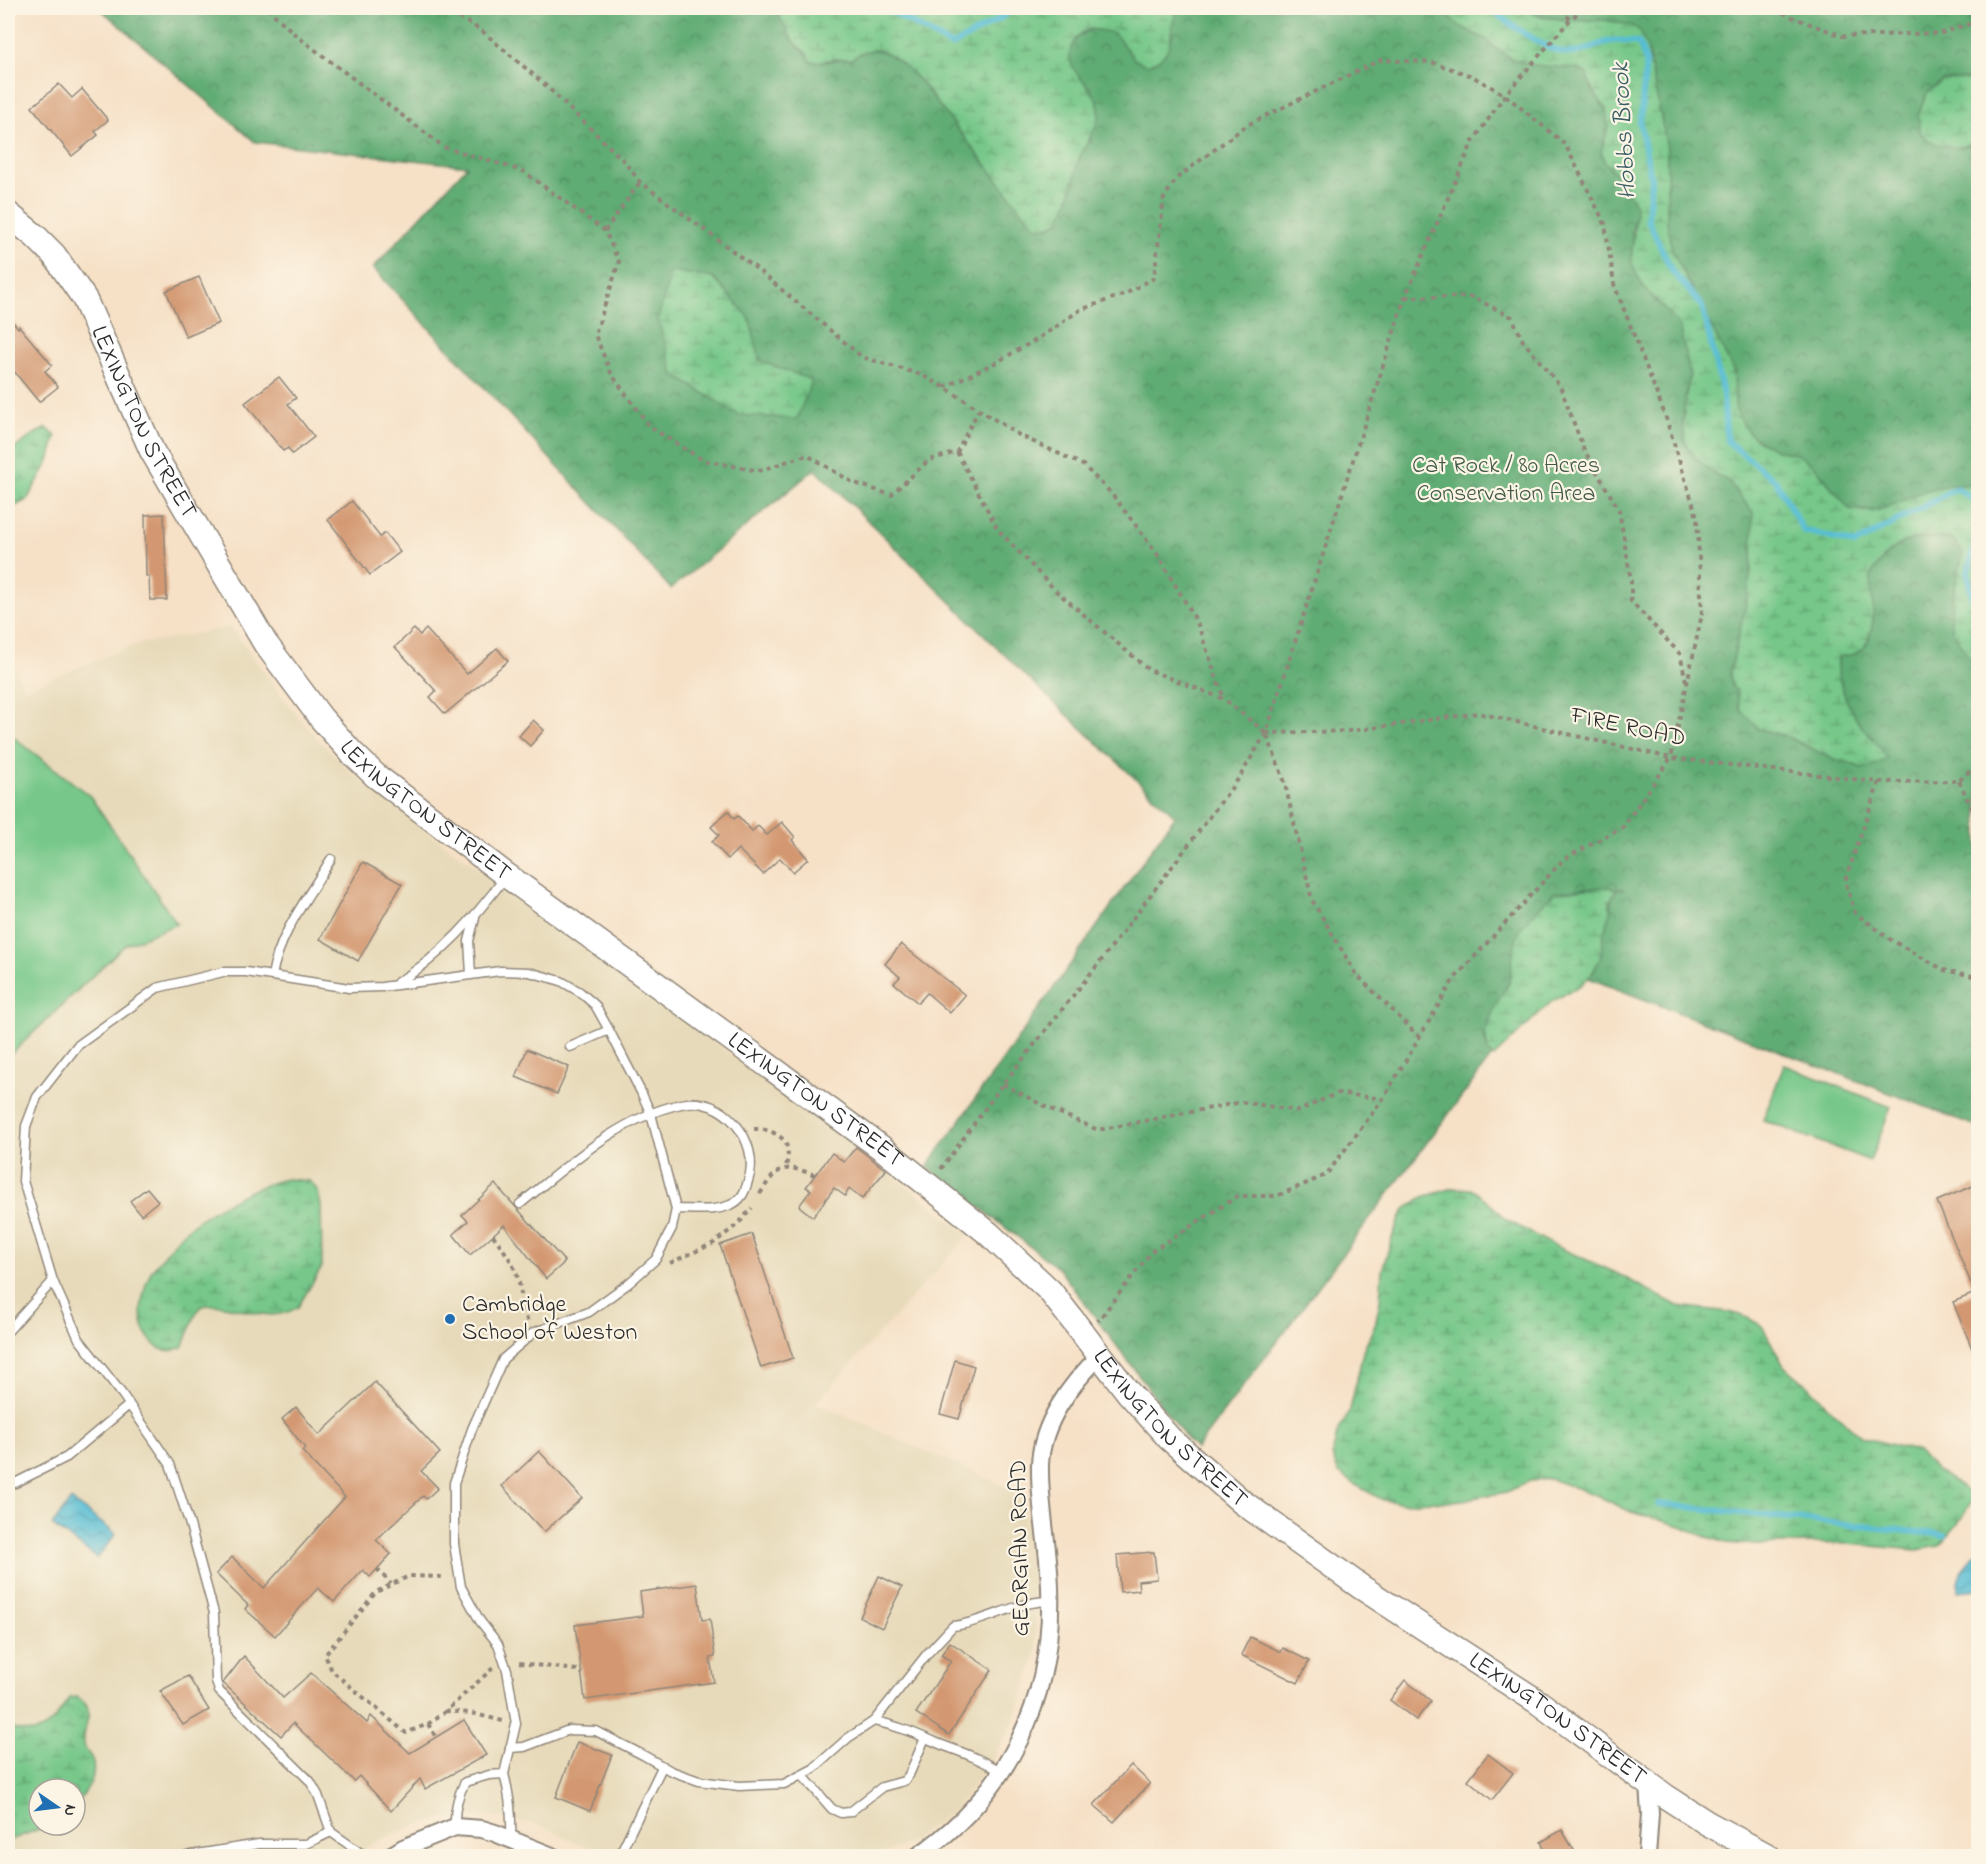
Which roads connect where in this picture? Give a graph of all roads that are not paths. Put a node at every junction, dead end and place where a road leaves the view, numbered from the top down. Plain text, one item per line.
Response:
1 (8, 213) edge
2 (331, 859) dead end
3 (506, 875) junction
4 (478, 912) junction
5 (471, 974) junction
6 (272, 976) junction
7 (392, 985) junction
8 (609, 1030) junction
9 (570, 1047) dead end
10 (651, 1114) junction
11 (520, 1204) dead end
12 (675, 1209) junction
13 (53, 1281) junction
14 (8, 1332) edge
15 (1093, 1347) junction
16 (129, 1405) junction
17 (8, 1482) edge
18 (1050, 1600) junction
19 (874, 1721) junction
20 (925, 1738) junction
21 (510, 1748) junction
22 (662, 1767) junction
23 (1002, 1772) junction
24 (504, 1774) junction
25 (803, 1776) junction
26 (1648, 1784) junction
27 (455, 1827) junction
28 (331, 1833) junction
29 (511, 1839) junction
30 (1766, 1856) edge
31 (185, 1857) edge
32 (365, 1857) edge
33 (390, 1857) edge
34 (552, 1857) edge
35 (619, 1857) edge
36 (918, 1857) edge
37 (1647, 1857) edge

1 - 3 street, LEXINGTON STREET
2 - 6 lane
3 - 4 lane
3 - 15 street, LEXINGTON STREET
4 - 5 lane
4 - 7 lane
5 - 7 lane
5 - 8 lane
6 - 7 lane
6 - 13 lane
8 - 9 lane
8 - 10 lane
10 - 11 lane
10 - 12 lane
10 - 12 lane
12 - 21 lane
13 - 14 lane
13 - 16 lane
15 - 18 street, GEORGIAN ROAD
15 - 26 street, LEXINGTON STREET
16 - 17 lane
16 - 28 lane
18 - 19 lane
18 - 23 street, GEORGIAN ROAD
19 - 20 lane
19 - 25 lane
20 - 23 lane
20 - 25 lane
21 - 22 lane
21 - 24 lane
22 - 25 lane
22 - 35 lane
23 - 36 street, GEORGIAN ROAD
24 - 27 lane
24 - 29 lane
26 - 30 street, LEXINGTON STREET
26 - 37 street
27 - 29 street
27 - 33 street
28 - 31 lane
28 - 32 lane
29 - 34 street

